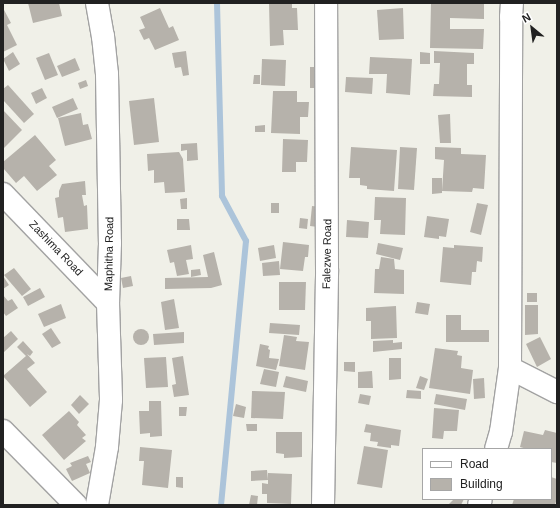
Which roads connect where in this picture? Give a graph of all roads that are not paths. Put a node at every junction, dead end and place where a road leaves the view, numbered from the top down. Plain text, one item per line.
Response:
1 (97, 3) edge
2 (326, 3) edge
3 (512, 3) edge
4 (3, 194) edge
5 (108, 302) junction
6 (510, 368) junction
7 (557, 392) edge
8 (3, 430) edge
9 (496, 448) edge
10 (76, 505) edge
11 (97, 505) edge
12 (323, 505) edge

1 - 5 street, Maphitha Road
2 - 12 street, Falezwe Road
3 - 6 street
4 - 5 street, Zashima Road
5 - 11 street, Maphitha Road
6 - 7 street
6 - 9 street
8 - 10 street

